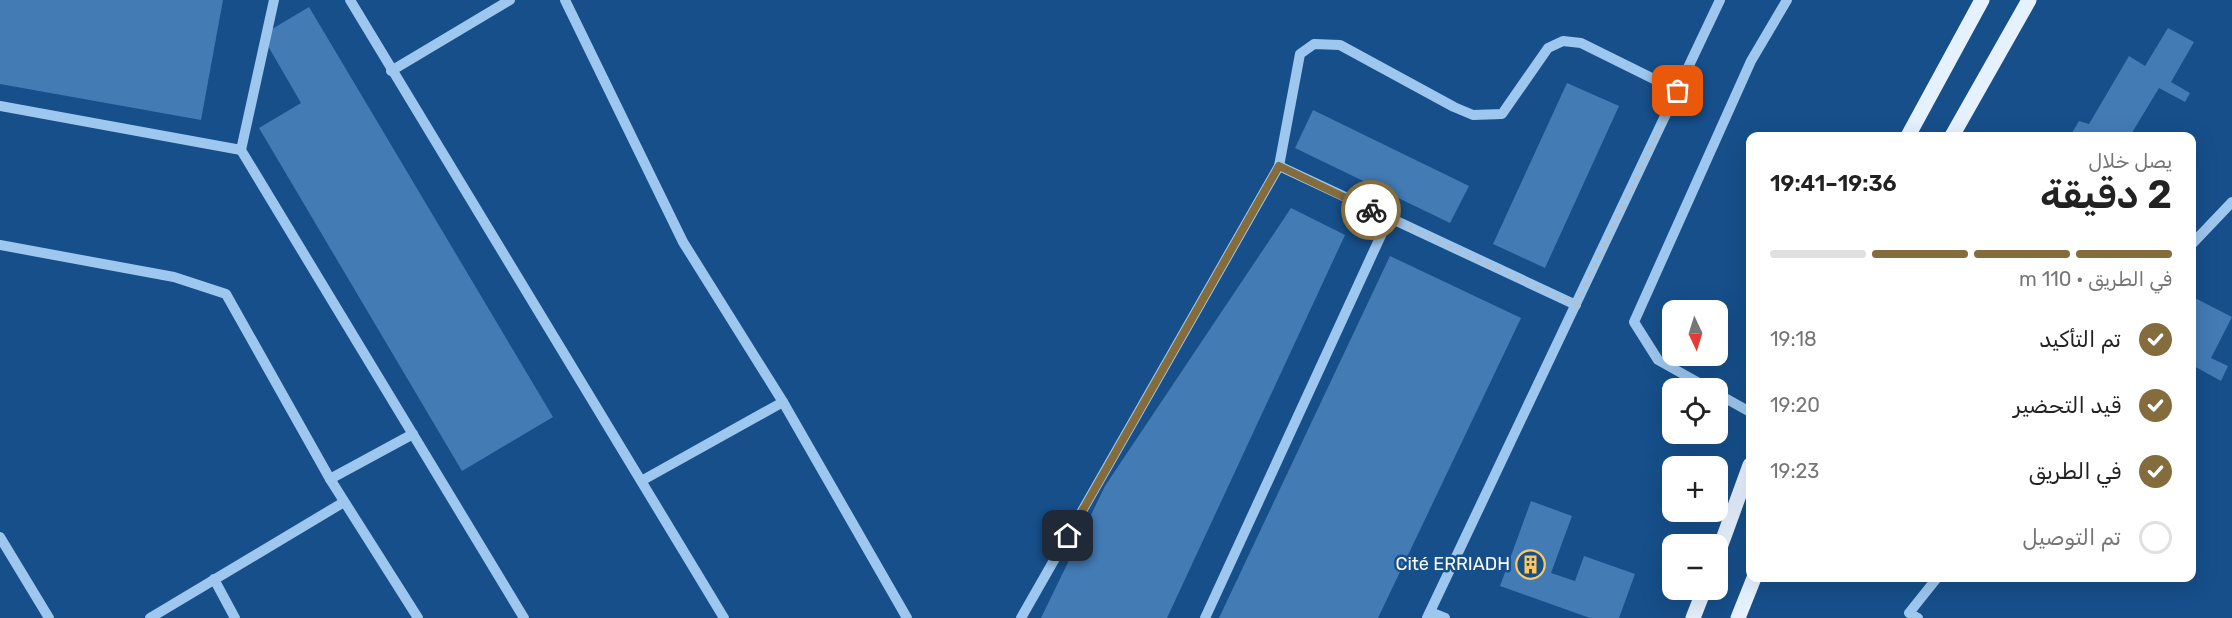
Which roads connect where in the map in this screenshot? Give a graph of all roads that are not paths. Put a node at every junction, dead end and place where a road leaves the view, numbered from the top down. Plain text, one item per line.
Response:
1 (274, 0) edge
2 (350, 0) edge
3 (510, 0) edge
4 (565, 0) edge
5 (1720, 0) edge
6 (1787, 0) edge
7 (1982, 0) edge
8 (2029, 0) edge
9 (391, 71) junction
10 (1678, 91) junction
11 (0, 106) edge
12 (1910, 132) edge
13 (1954, 132) edge
14 (242, 150) junction
15 (1279, 166) junction
16 (2232, 202) edge
17 (1389, 218) junction
18 (2196, 240) edge
19 (0, 245) edge
20 (1576, 305) junction
21 (1690, 378) edge
22 (1728, 400) edge
23 (783, 402) junction
24 (1746, 410) edge
25 (413, 434) junction
26 (1746, 476) edge
27 (330, 479) junction
28 (643, 480) junction
29 (344, 502) junction
30 (1725, 534) edge
31 (0, 537) edge
32 (214, 579) junction
33 (1752, 582) edge
34 (1934, 582) edge
35 (1700, 600) edge
36 (1429, 615) edge
37 (49, 618) edge
38 (150, 618) edge
39 (235, 618) edge
40 (418, 618) edge
41 (524, 618) edge
42 (724, 618) edge
43 (907, 618) edge
44 (1021, 618) edge
45 (1205, 618) edge
46 (1445, 618) edge
47 (1693, 618) edge
48 (1738, 618) edge
49 (1918, 618) edge

1 - 14 street
2 - 9 street
3 - 9 street
4 - 23 street
5 - 10 street
6 - 21 street
7 - 12 main road
8 - 13 main road
9 - 28 street
10 - 15 street
10 - 20 street
11 - 14 street
14 - 25 street
15 - 17 street
15 - 44 street
16 - 18 street
17 - 20 street
17 - 45 street
19 - 27 street
20 - 36 street
22 - 24 street
23 - 28 street
23 - 43 street
25 - 27 street
25 - 41 street
26 - 30 main road
27 - 29 street
28 - 42 street
29 - 32 street
29 - 40 street
31 - 37 street
32 - 38 street
32 - 39 street
33 - 48 main road
34 - 49 street
35 - 47 main road
36 - 46 street

